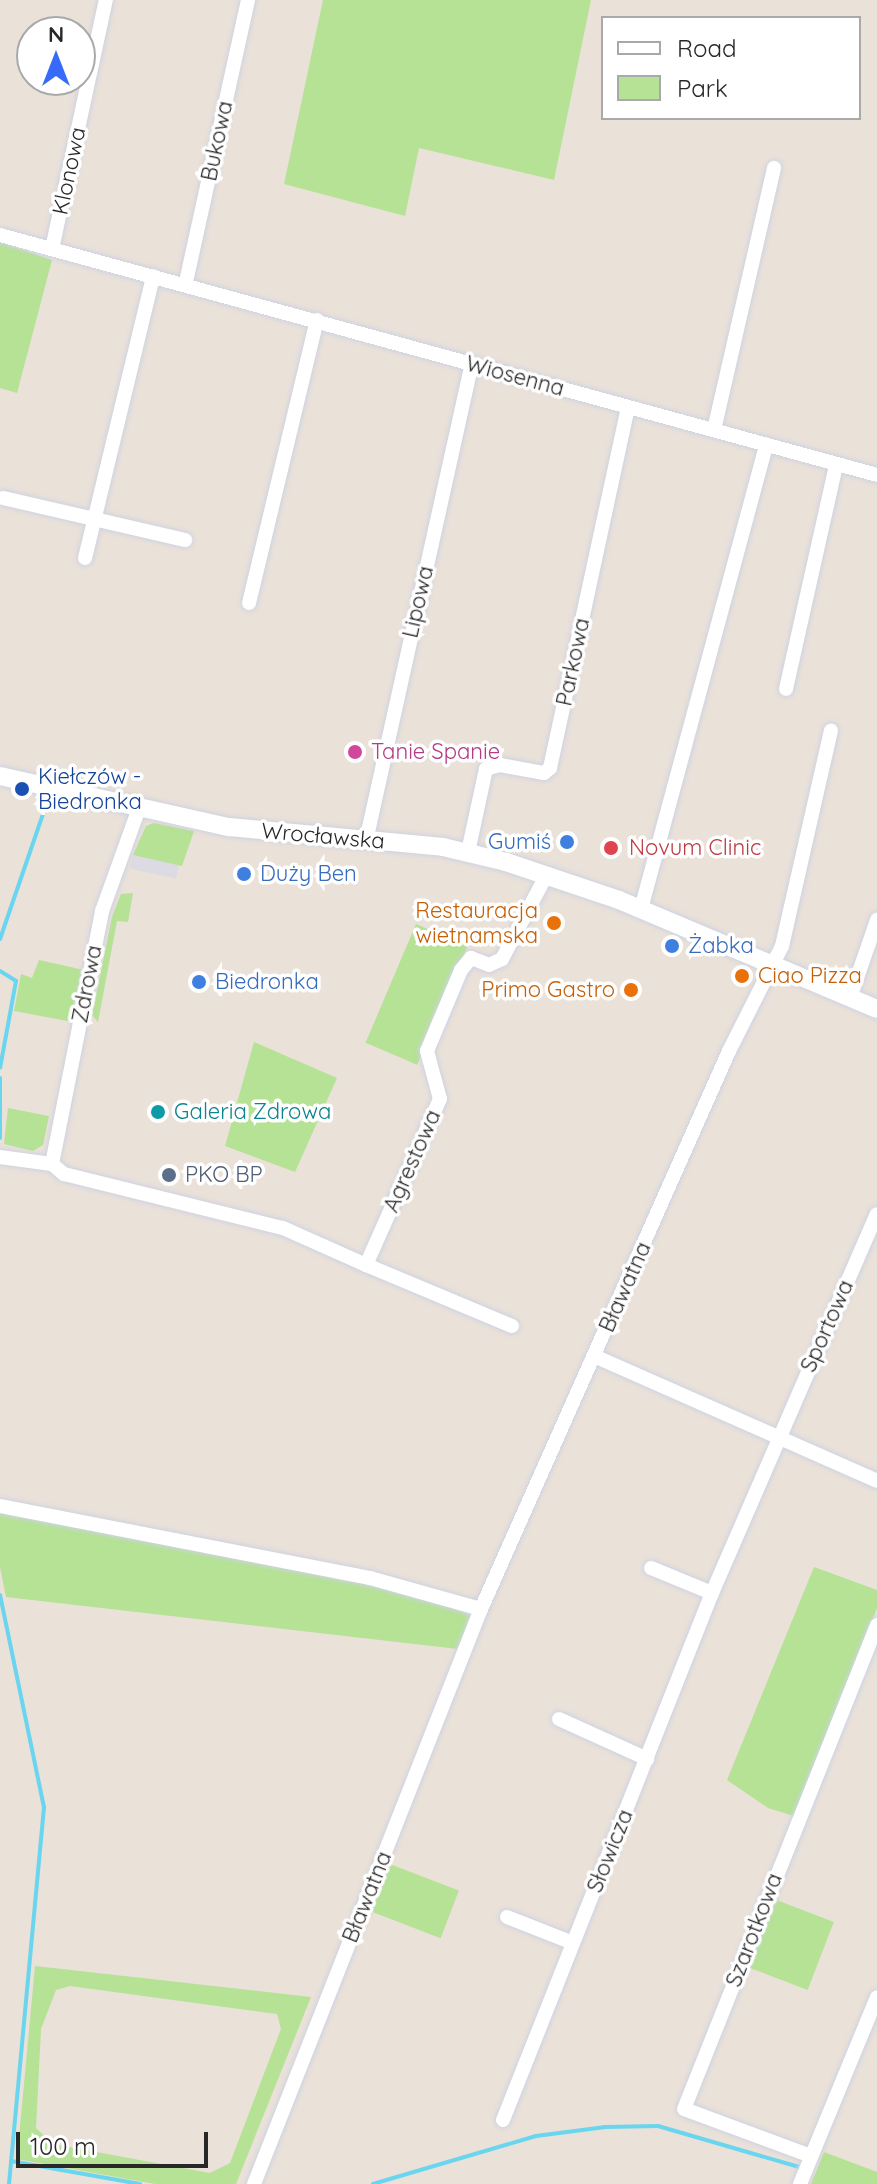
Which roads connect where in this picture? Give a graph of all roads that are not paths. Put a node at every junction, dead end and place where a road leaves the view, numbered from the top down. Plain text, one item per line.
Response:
1 (106, 0) edge
2 (248, 0) edge
3 (774, 168) dead end
4 (0, 235) edge
5 (52, 249) junction
6 (153, 276) junction
7 (186, 282) junction
8 (317, 320) junction
9 (472, 364) junction
10 (628, 407) junction
11 (714, 430) junction
12 (766, 445) junction
13 (836, 465) junction
14 (877, 475) edge
15 (3, 498) dead end
16 (94, 519) junction
17 (185, 540) dead end
18 (85, 558) dead end
19 (249, 603) dead end
20 (786, 689) dead end
21 (831, 731) dead end
22 (0, 776) edge
23 (139, 808) junction
24 (366, 841) junction
25 (468, 852) junction
26 (547, 874) junction
27 (641, 909) junction
28 (877, 920) edge
29 (773, 967) junction
30 (850, 998) junction
31 (877, 1009) edge
32 (0, 1157) edge
33 (52, 1164) junction
34 (877, 1214) edge
35 (366, 1265) junction
36 (512, 1326) dead end
37 (594, 1356) junction
38 (777, 1439) junction
39 (877, 1481) edge
40 (0, 1506) edge
41 (651, 1568) dead end
42 (712, 1593) junction
43 (481, 1609) junction
44 (877, 1625) edge
45 (559, 1719) dead end
46 (647, 1759) junction
47 (507, 1917) dead end
48 (573, 1943) junction
49 (877, 1997) edge
50 (503, 2120) dead end
51 (811, 2156) junction
52 (254, 2184) edge
53 (800, 2184) edge

1 - 5 street, Klonowa
2 - 7 street, Bukowa
3 - 11 street
4 - 5 street, Wiosenna
5 - 6 street, Wiosenna
6 - 7 street, Wiosenna
6 - 16 street
7 - 8 street, Wiosenna
8 - 9 street, Wiosenna
8 - 19 street
9 - 10 street, Wiosenna
9 - 24 street, Lipowa
10 - 11 street, Wiosenna
10 - 25 street, Parkowa
11 - 12 street, Wiosenna
12 - 13 street, Wiosenna
12 - 27 street
13 - 14 street, Wiosenna
13 - 20 street
15 - 16 street
16 - 17 street
16 - 18 street
21 - 29 street
22 - 23 street, Wrocławska
23 - 24 street, Wrocławska
23 - 33 street, Zdrowa
24 - 25 street, Wrocławska
25 - 26 street, Wrocławska
26 - 27 street, Wrocławska
26 - 35 street, Agrestowa
27 - 29 street, Wrocławska
28 - 30 street
29 - 30 street, Wrocławska
29 - 37 street, Bławatna
30 - 31 street, Wrocławska
32 - 33 street
33 - 35 street
34 - 38 street, Sportowa
35 - 36 street
37 - 38 street
37 - 43 street, Bławatna
38 - 39 street
38 - 42 street, Słowicza
40 - 43 street
41 - 42 street
42 - 46 street, Słowicza
43 - 52 street, Bławatna
44 - 51 street, Szarotkowa
45 - 46 street
46 - 48 street, Słowicza
47 - 48 street
48 - 50 street, Słowicza
49 - 51 street
51 - 53 street

